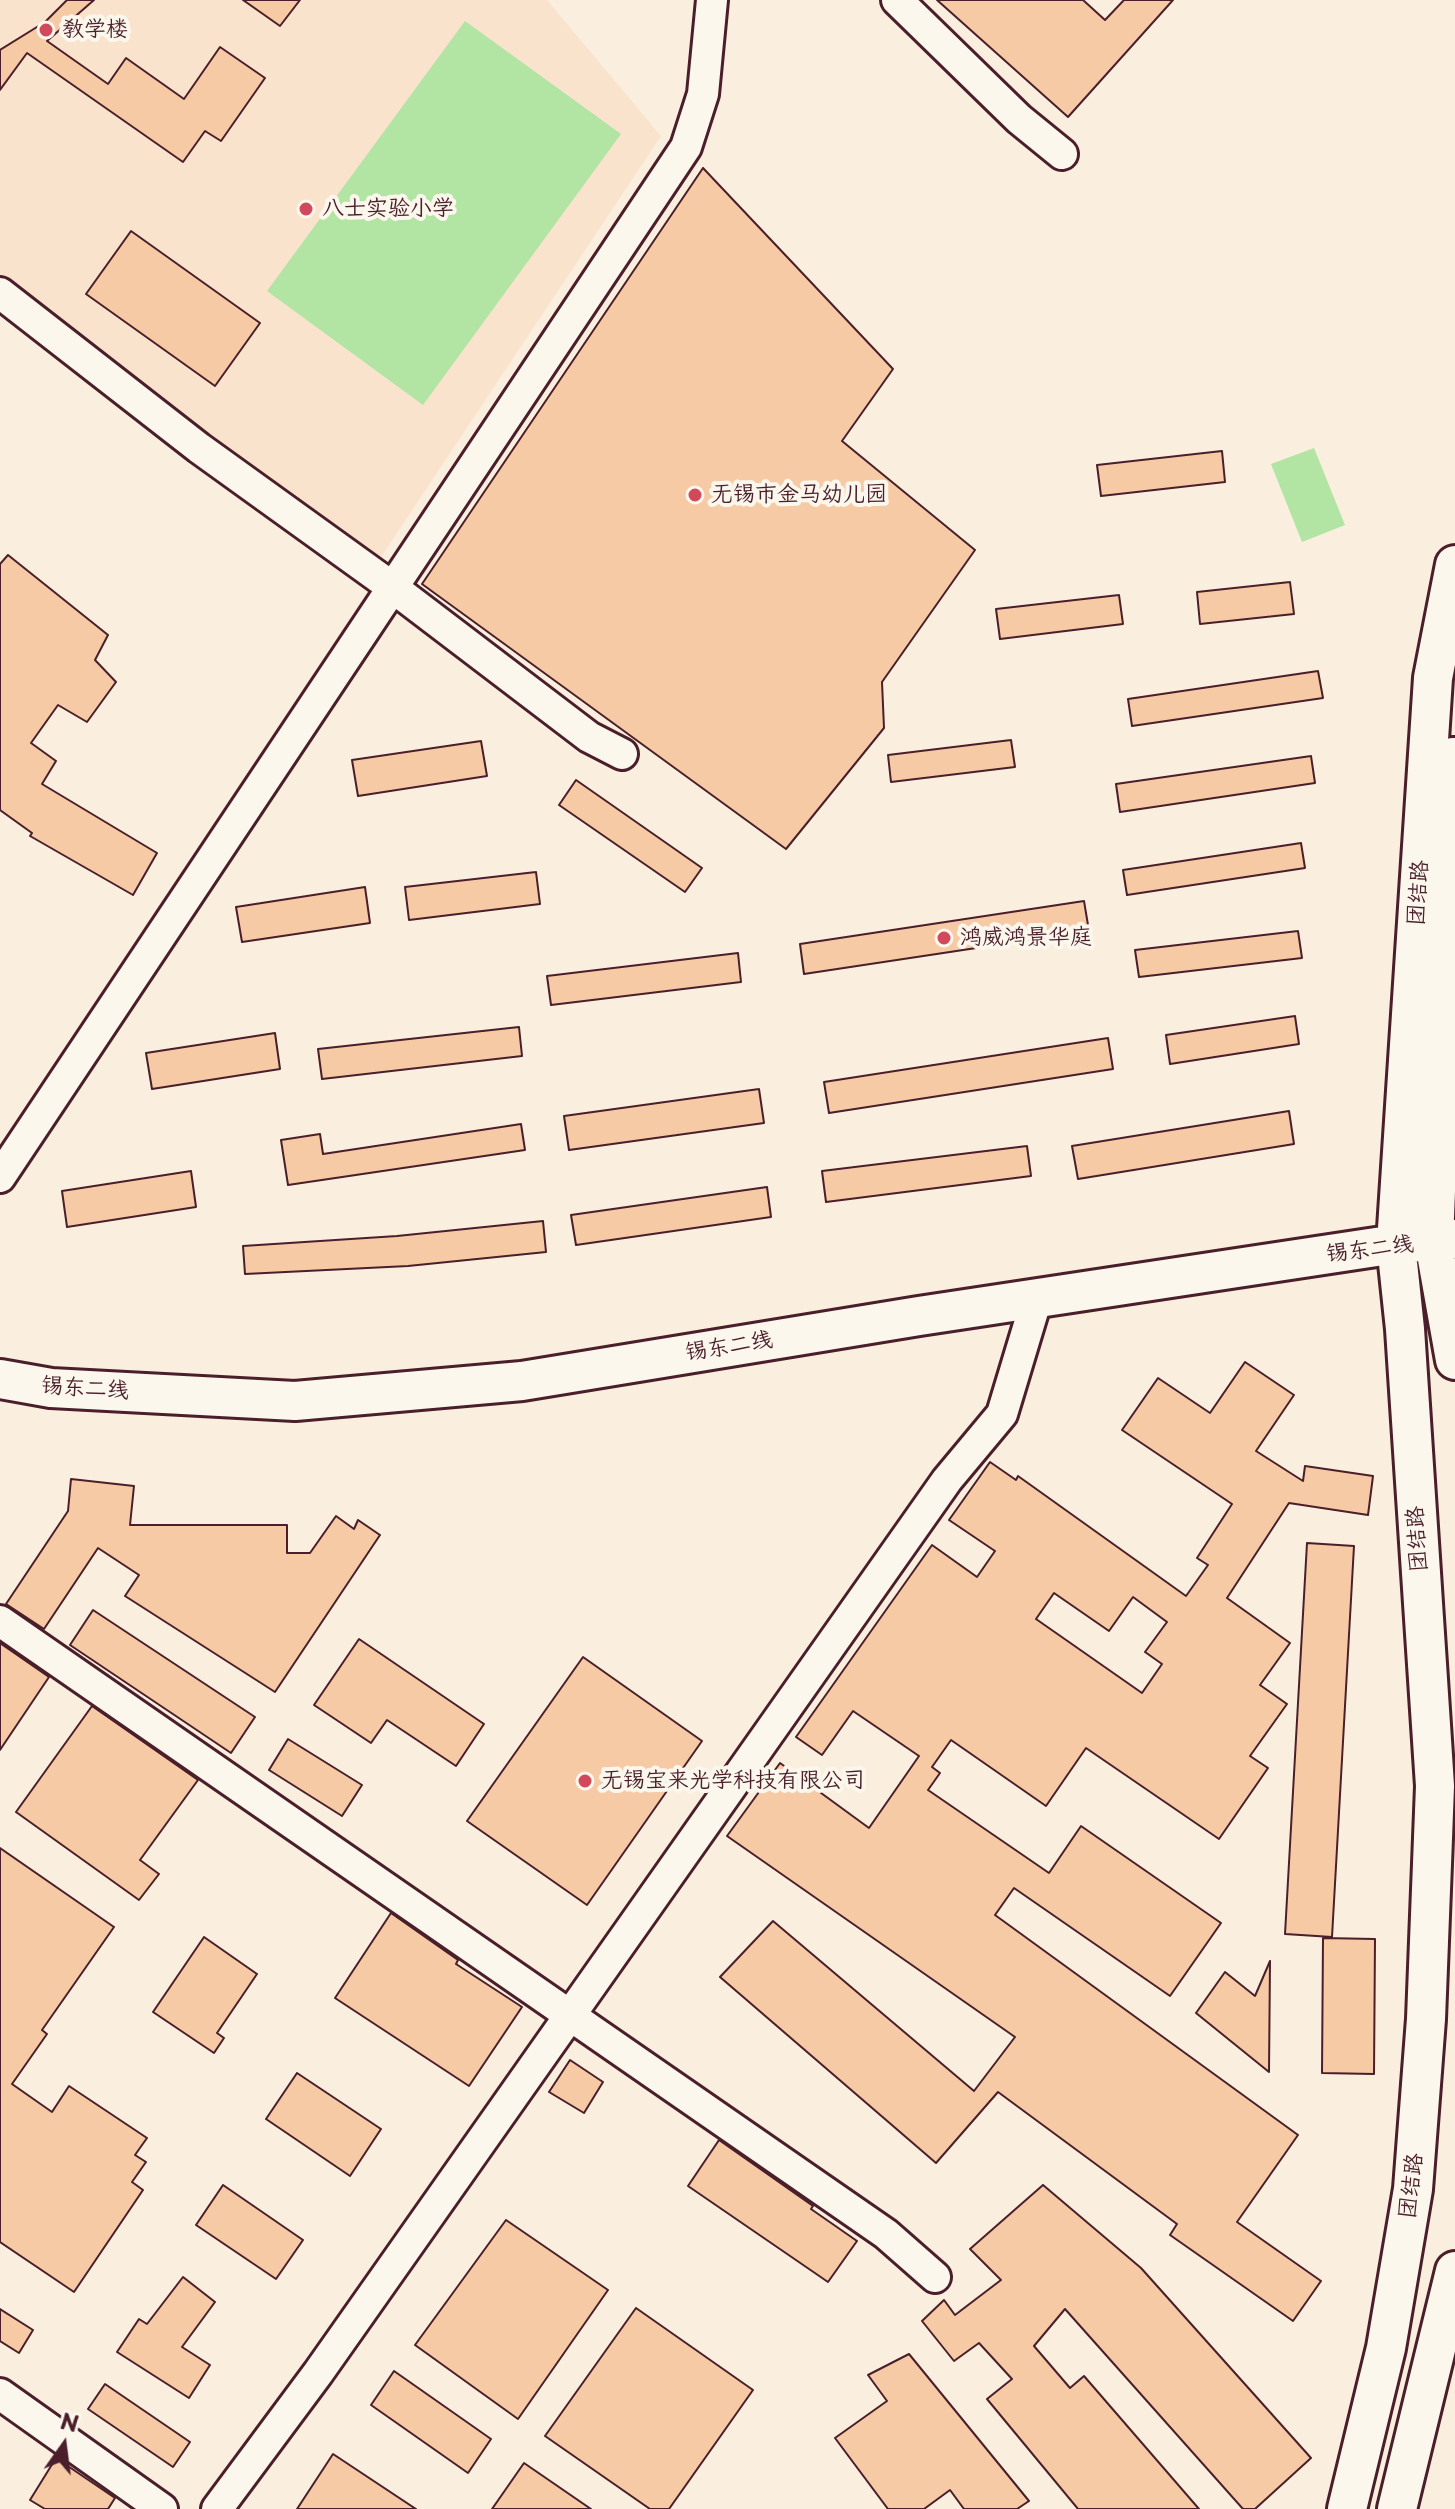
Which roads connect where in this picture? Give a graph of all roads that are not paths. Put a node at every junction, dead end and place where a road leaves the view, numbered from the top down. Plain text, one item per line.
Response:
1 (712, 0) edge
2 (897, 0) edge
3 (1062, 154) dead end
4 (0, 293) edge
5 (1455, 565) edge
6 (392, 587) junction
7 (1455, 695) edge
8 (622, 754) dead end
9 (0, 1177) edge
10 (1445, 1241) edge
11 (1396, 1244) junction
12 (1037, 1298) junction
13 (1455, 1360) edge
14 (0, 1379) edge
15 (0, 1621) edge
16 (569, 2014) junction
17 (1455, 2271) edge
18 (935, 2277) dead end
19 (0, 2394) edge
20 (162, 2509) edge
21 (217, 2509) edge
22 (1347, 2509) edge
23 (1397, 2509) edge

1 - 6 street
2 - 3 street
4 - 6 street
5 - 11 main road, 团结路
6 - 8 street
6 - 9 street
7 - 10 main road, 团结路
10 - 11 main road, 锡东二线
10 - 13 main road, 团结路
11 - 12 main road, 锡东二线
11 - 22 main road, 团结路
12 - 14 main road, 锡东二线
12 - 16 street
15 - 16 street
16 - 18 street
16 - 21 street
17 - 23 main road
19 - 20 street

